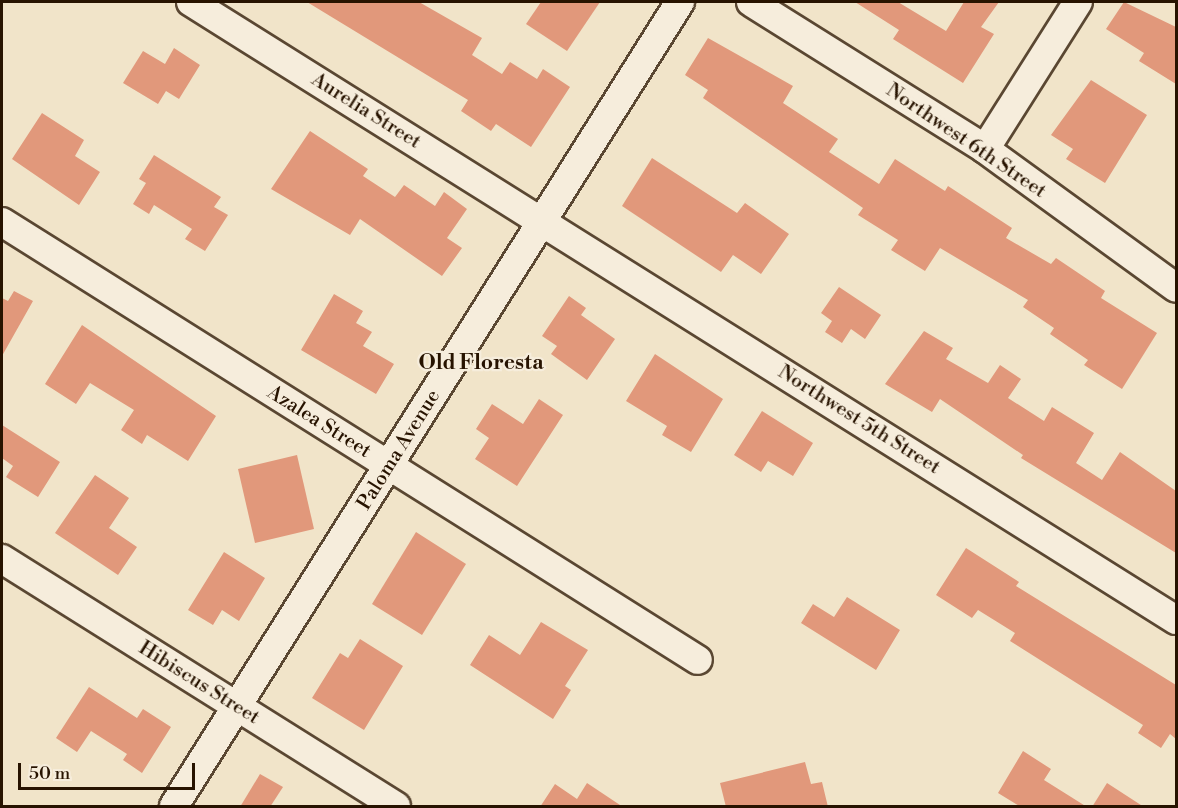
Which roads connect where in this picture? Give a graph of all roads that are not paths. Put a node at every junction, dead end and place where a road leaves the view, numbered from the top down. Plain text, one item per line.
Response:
1 (191, 2) edge
2 (680, 2) edge
3 (751, 2) edge
4 (1078, 2) edge
5 (985, 149) junction
6 (542, 221) junction
7 (2, 222) edge
8 (1176, 288) edge
9 (389, 466) junction
10 (2, 559) edge
11 (1176, 620) edge
12 (698, 660) dead end
13 (238, 707) junction
14 (174, 807) edge
15 (396, 807) edge

1 - 6 street, Aurelia Street
2 - 6 street, Paloma Avenue
3 - 5 street, Northwest 6th Street
4 - 5 street
5 - 8 street, Northwest 6th Street
6 - 9 street, Paloma Avenue
6 - 11 street, Northwest 5th Street
7 - 9 street, Azalea Street
9 - 12 street, Azalea Street
9 - 13 street, Paloma Avenue
10 - 13 street, Hibiscus Street
13 - 14 street, Paloma Avenue
13 - 15 street, Hibiscus Street

